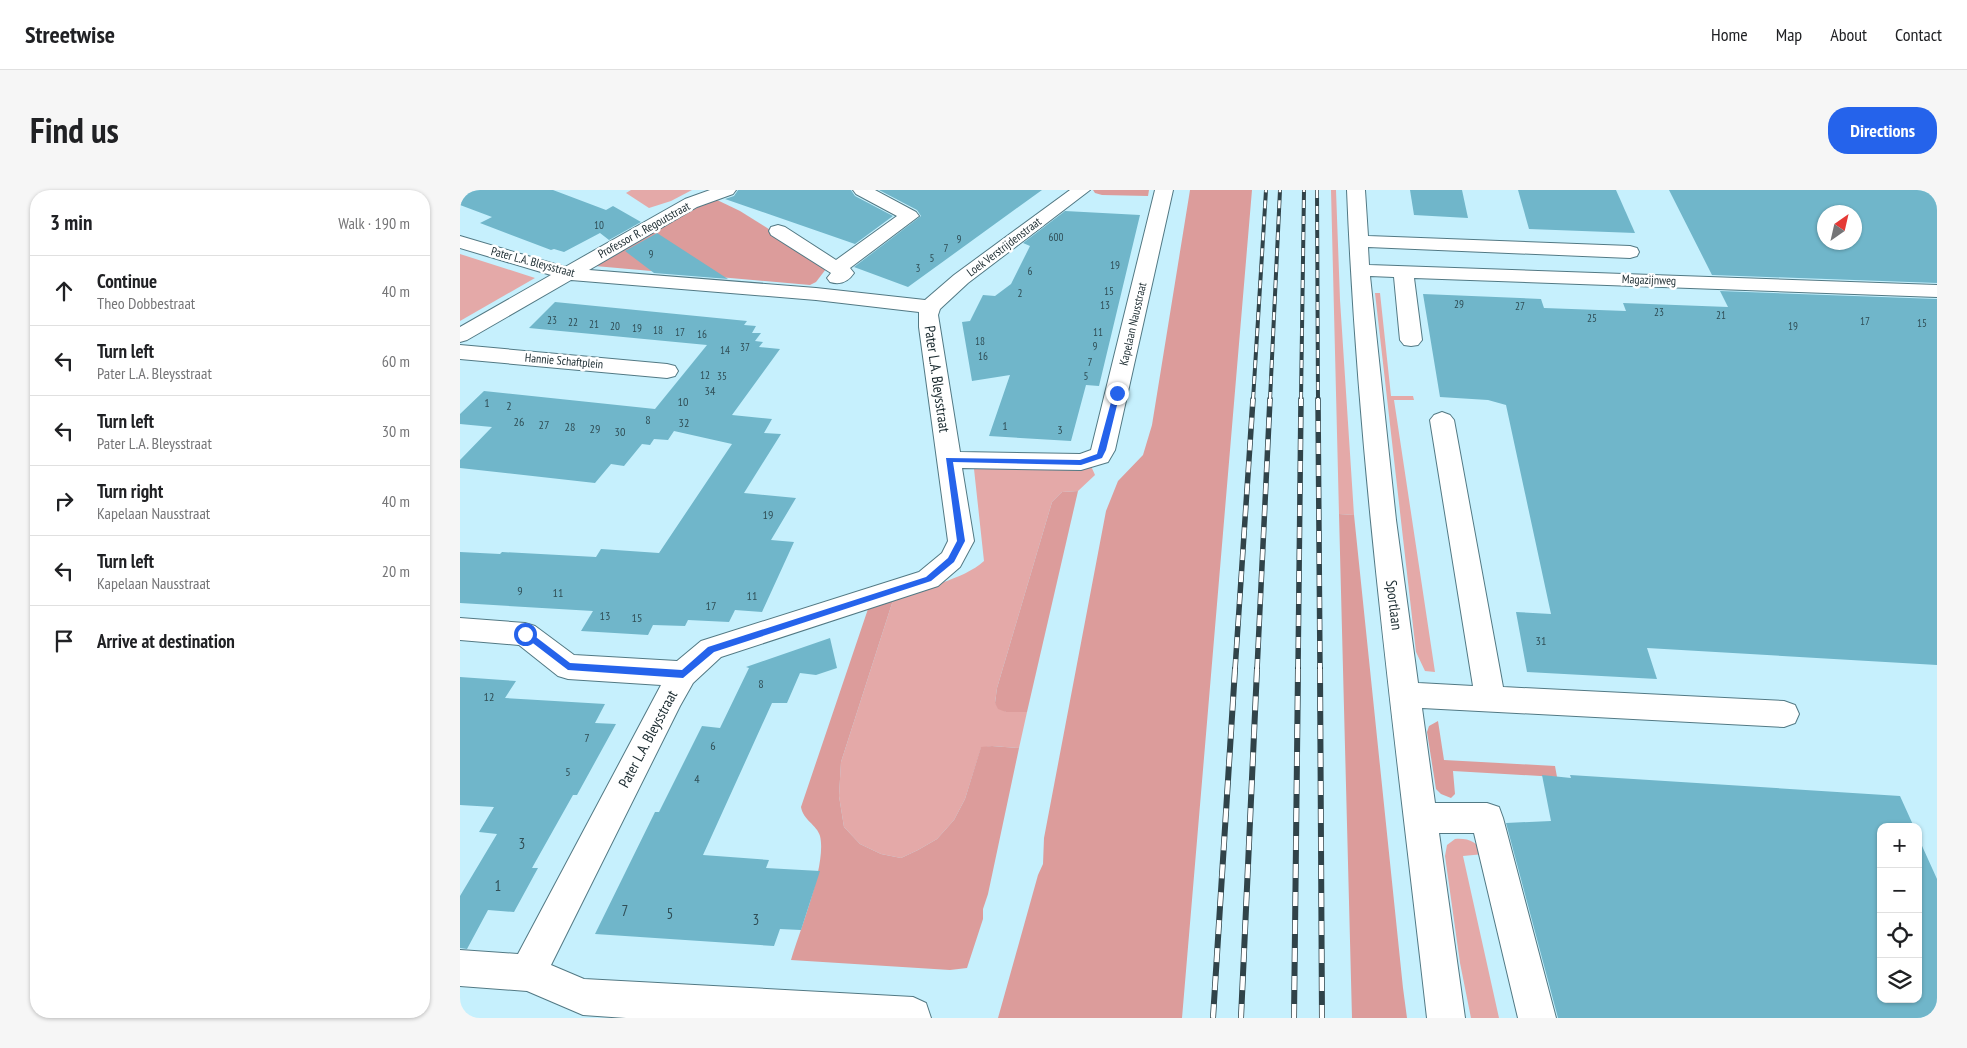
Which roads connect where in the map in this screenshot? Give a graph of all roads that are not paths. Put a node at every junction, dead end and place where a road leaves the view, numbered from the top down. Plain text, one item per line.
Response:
1 (727, 190) edge
2 (862, 190) edge
3 (898, 190) edge
4 (1081, 190) edge
5 (1164, 190) edge
6 (1356, 190) edge
7 (882, 201) junction
8 (778, 231) dead end
9 (1358, 241) junction
10 (460, 242) edge
11 (1630, 252) dead end
12 (836, 268) junction
13 (1360, 270) junction
14 (1403, 271) junction
15 (567, 274) junction
16 (1937, 291) edge
17 (816, 294) junction
18 (930, 307) junction
19 (460, 336) edge
20 (1411, 340) dead end
21 (460, 352) edge
22 (667, 371) dead end
23 (1442, 420) dead end
24 (949, 460) junction
25 (460, 629) edge
26 (683, 674) junction
27 (1405, 695) junction
28 (1490, 699) junction
29 (1784, 714) dead end
30 (1420, 818) junction
31 (460, 968) edge
32 (528, 972) junction
33 (913, 1016) dead end
34 (1446, 1018) edge
35 (1537, 1018) edge

1 - 15 street, Professor R. Regoutstraat
2 - 7 street
3 - 7 street
4 - 18 street, Loek Verstrijdenstraat
5 - 24 street, Kapelaan Nausstraat
6 - 9 street, Sportlaan
7 - 12 street
8 - 12 street
9 - 11 street
9 - 13 street, Sportlaan
10 - 15 street, Pater L.A. Bleysstraat
12 - 17 street
13 - 14 street, Magazijnweg
13 - 27 street, Sportlaan
14 - 16 street, Magazijnweg
14 - 20 street
15 - 17 street, Pater L.A. Bleysstraat
15 - 19 street, Professor R. Regoutstraat
17 - 18 street, Pater L.A. Bleysstraat
18 - 24 street, Pater L.A. Bleysstraat
21 - 22 street, Hannie Schaftplein
23 - 28 street
24 - 26 street, Pater L.A. Bleysstraat
25 - 26 street
26 - 32 street, Pater L.A. Bleysstraat
27 - 28 street
27 - 30 street, Sportlaan
28 - 29 street
30 - 34 street, Sportlaan
30 - 35 street
31 - 32 street
32 - 33 street

